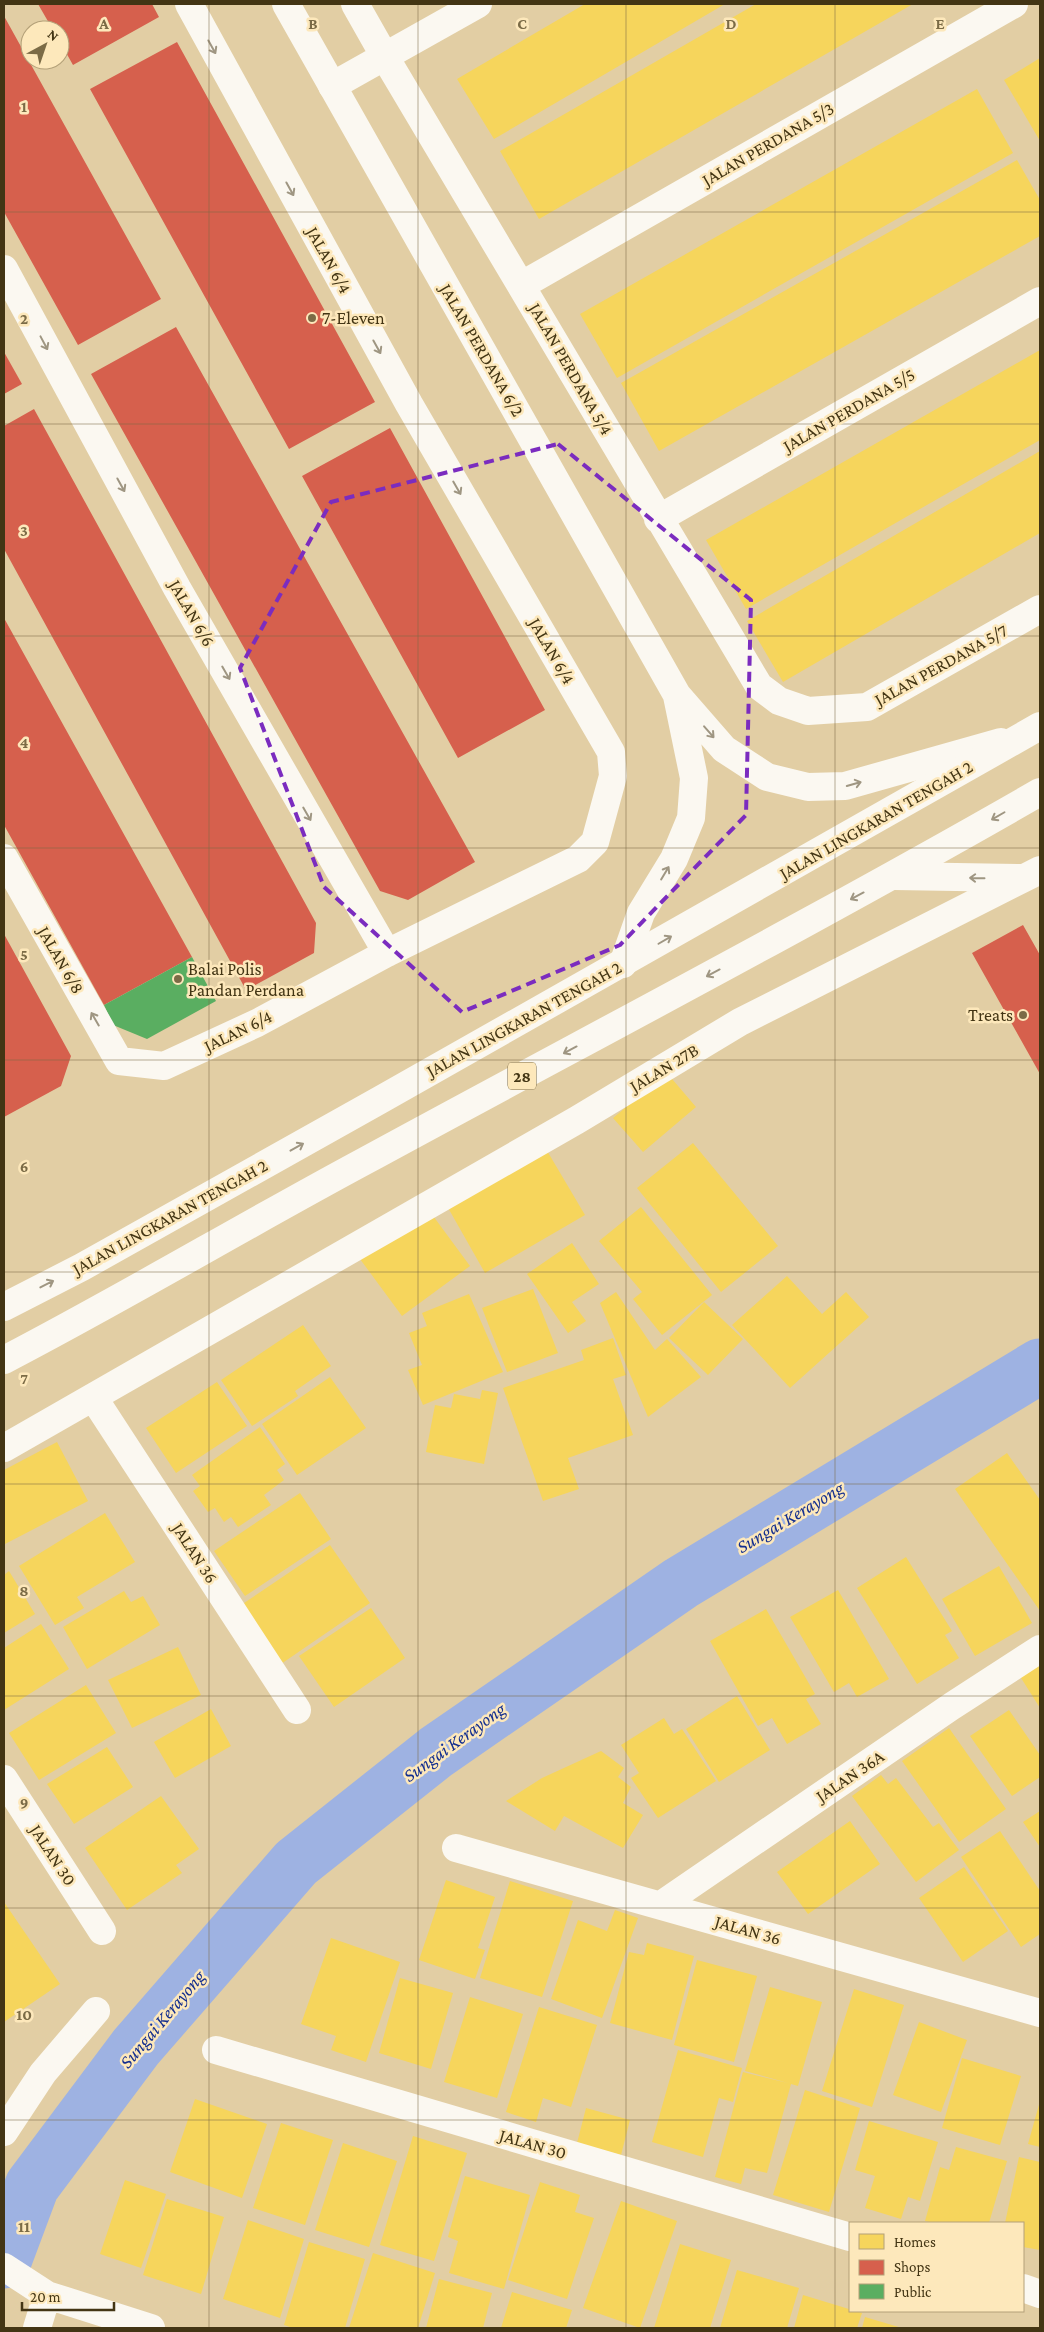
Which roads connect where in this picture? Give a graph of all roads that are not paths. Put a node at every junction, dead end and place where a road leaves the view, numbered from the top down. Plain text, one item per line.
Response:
1 (189, 4) edge
2 (286, 4) edge
3 (355, 4) edge
4 (478, 4) edge
5 (1014, 4) edge
6 (385, 57) junction
7 (332, 86) junction
8 (4, 269) edge
9 (522, 285) junction
10 (1040, 301) edge
11 (658, 519) junction
12 (1040, 609) edge
13 (677, 695) junction
14 (808, 711) joint
15 (1031, 731) edge
16 (1040, 792) edge
17 (4, 858) edge
18 (1033, 874) edge
19 (894, 876) junction
20 (387, 953) junction
21 (623, 964) junction
22 (119, 1062) joint
23 (4, 1307) edge
24 (4, 1360) edge
25 (94, 1397) junction
26 (4, 1448) edge
27 (1040, 1648) edge
28 (297, 1710) dead end
29 (4, 1779) edge
30 (456, 1848) dead end
31 (661, 1905) junction
32 (102, 1931) dead end
33 (1038, 2009) edge
34 (96, 2011) dead end
35 (216, 2050) dead end
36 (4, 2132) edge
37 (849, 2238) edge
38 (4, 2267) edge
39 (1024, 2288) edge
40 (38, 2290) junction
41 (1040, 2294) edge
42 (37, 2328) edge
43 (151, 2328) edge

1 -> 20 main road, JALAN 6/4
2 - 7 main road, JALAN PERDANA 6/2
3 - 6 main road, JALAN PERDANA 5/4
4 - 6 main road
5 - 9 main road, JALAN PERDANA 5/3
6 - 7 main road
6 - 9 main road, JALAN PERDANA 5/4
7 - 13 main road, JALAN PERDANA 6/2
8 -> 20 main road, JALAN 6/6
9 - 11 main road, JALAN PERDANA 5/4
10 - 11 main road, JALAN PERDANA 5/5
11 - 14 main road, JALAN PERDANA 5/4
12 - 14 main road, JALAN PERDANA 5/7
13 -> 15 main road, JALAN PERDANA 6/2
21 -> 13 main road, JALAN PERDANA 6/2
21 -> 15 main road, JALAN LINGKARAN TENGAH 2
16 -> 19 main road, 28
22 -> 17 main road, JALAN 6/8
18 -> 19 main road
18 - 25 main road, JALAN 27B
19 -> 24 main road, 28
20 - 22 main road, JALAN 6/4
23 -> 21 main road, JALAN LINGKARAN TENGAH 2
25 - 26 main road, JALAN 27B
25 - 28 main road, JALAN 36
27 - 31 main road, JALAN 36A
29 - 32 main road, JALAN 30
30 - 31 main road, JALAN 36
31 - 33 main road, JALAN 36
34 - 36 main road
35 - 37 main road, JALAN 30
38 - 40 main road
39 - 41 main road
40 - 42 main road
40 - 43 main road

